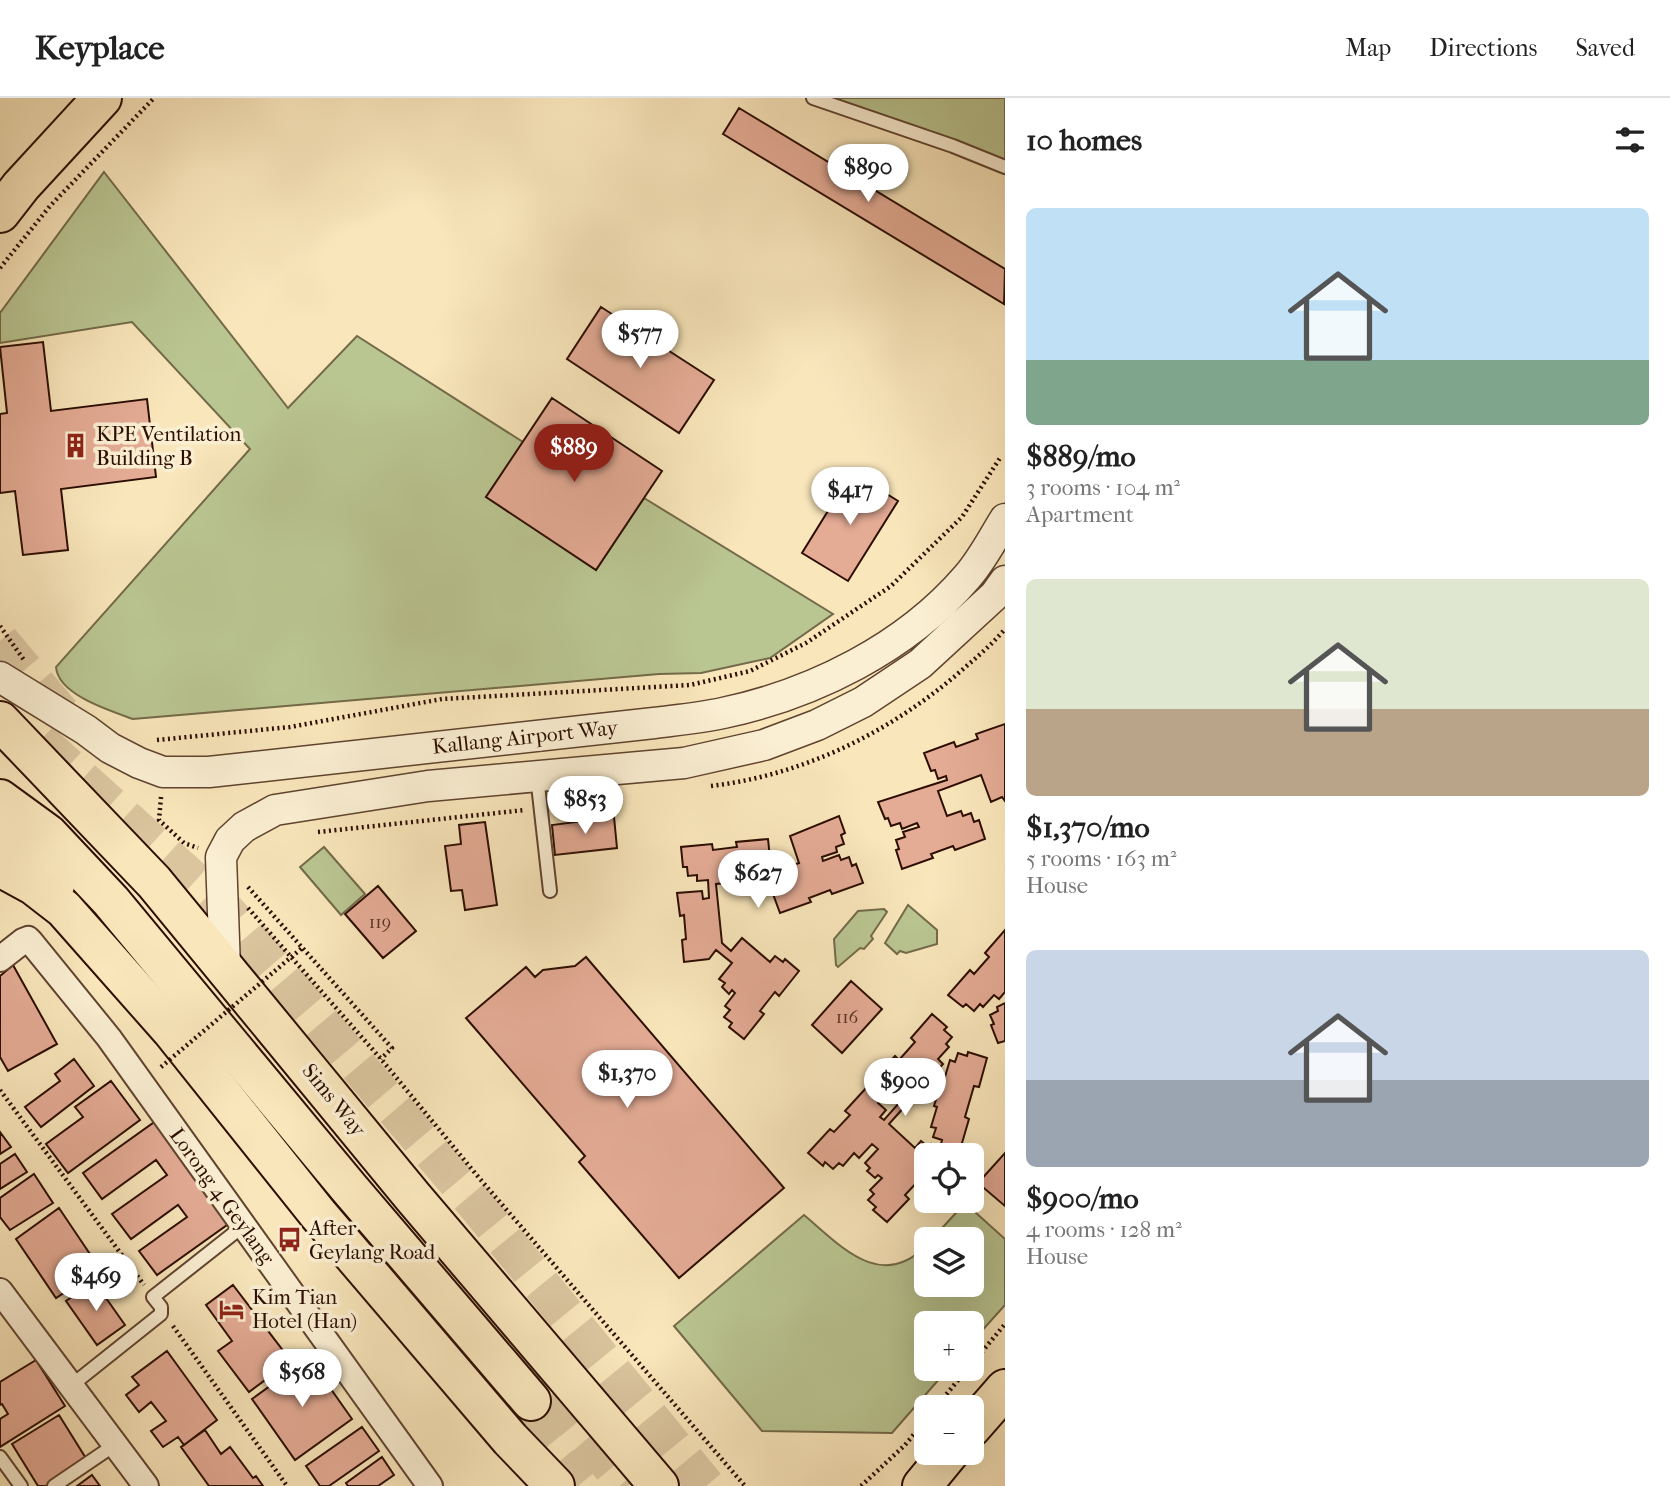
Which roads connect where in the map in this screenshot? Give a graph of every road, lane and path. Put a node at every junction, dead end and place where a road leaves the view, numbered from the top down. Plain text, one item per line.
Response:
1 (102, 98) edge
2 (153, 98) edge
3 (813, 98) edge
4 (1005, 166) edge
5 (0, 213) edge
6 (0, 268) edge
7 (1000, 458) dead end
8 (1005, 519) edge
9 (1002, 588) edge
10 (0, 677) edge
11 (0, 720) edge
12 (163, 772) junction
13 (537, 776) junction
14 (0, 799) edge
15 (0, 832) edge
16 (0, 867) edge
17 (231, 868) junction
18 (550, 891) dead end
19 (243, 902) dead end
20 (64, 909) junction
21 (302, 948) junction
22 (0, 959) edge
23 (225, 968) junction
24 (381, 1059) junction
25 (161, 1067) dead end
26 (0, 1090) edge
27 (243, 1226) junction
28 (0, 1291) edge
29 (157, 1302) junction
30 (1005, 1324) edge
31 (984, 1350) edge
32 (958, 1381) edge
33 (72, 1385) junction
34 (946, 1395) edge
35 (531, 1401) dead end
36 (914, 1434) edge
37 (116, 1444) junction
38 (0, 1457) edge
39 (939, 1465) edge
40 (651, 1476) edge
41 (922, 1485) edge
42 (21, 1486) edge
43 (54, 1486) edge
44 (146, 1486) edge
45 (287, 1486) edge
46 (429, 1486) edge
47 (555, 1486) edge
48 (675, 1486) edge
49 (745, 1486) edge
50 (862, 1486) edge

1 - 5 main road
2 - 6 path
3 - 4 lane
7 - 12 path
8 - 12 street, Kallang Airport Way
9 - 13 street, Kallang Airport Way
10 - 12 street, Kallang Airport Way
11 - 23 main road, Sims Way
12 - 17 path
13 - 17 street, Kallang Airport Way
13 - 18 lane
14 - 35 main road
15 - 20 main road
16 - 20 main road
17 - 21 path
17 - 23 street
19 - 24 path
20 - 47 main road
21 - 24 path
21 - 25 path, bridge
22 - 27 street, Lorong 4 Geylang
23 - 40 main road, Sims Way
24 - 49 path
26 - 29 path
27 - 29 lane
27 - 46 street, Lorong 4 Geylang
28 - 33 street
29 - 33 lane
29 - 45 path
30 - 31 path
32 - 34 path
33 - 37 street
36 - 50 path
37 - 43 lane
37 - 44 street
38 - 42 lane
39 - 41 main road
40 - 48 main road, Sims Way

